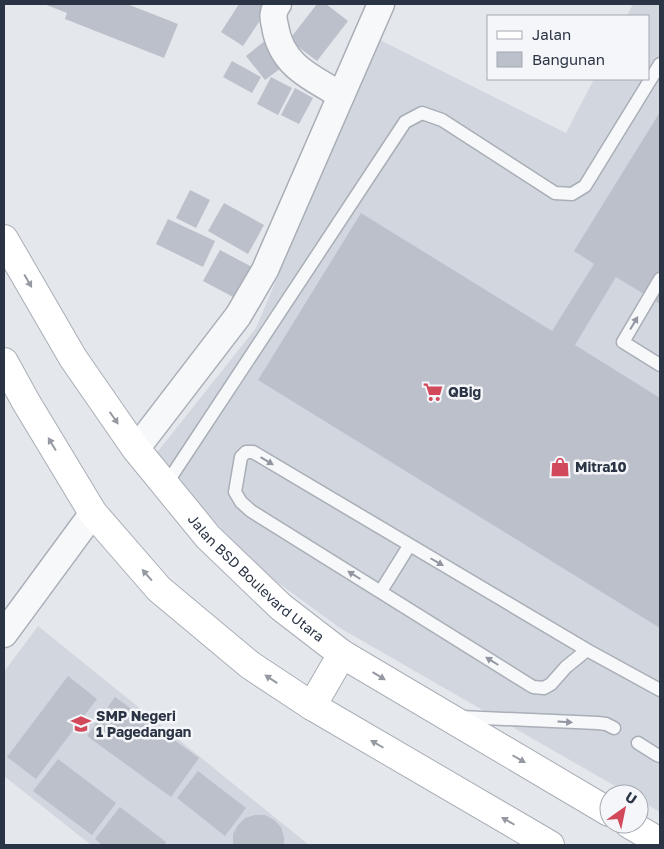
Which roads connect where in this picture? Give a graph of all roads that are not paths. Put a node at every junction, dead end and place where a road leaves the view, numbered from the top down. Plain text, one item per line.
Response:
1 (278, 4) edge
2 (381, 4) edge
3 (660, 64) edge
4 (341, 95) junction
5 (4, 238) edge
6 (660, 279) edge
7 (4, 362) edge
8 (660, 365) edge
9 (136, 450) junction
10 (165, 486) junction
11 (94, 513) junction
12 (409, 546) junction
13 (381, 591) junction
14 (4, 634) edge
15 (587, 650) junction
16 (342, 654) junction
17 (660, 690) edge
18 (312, 706) junction
19 (446, 716) junction
20 (614, 728) dead end
21 (638, 743) dead end
22 (660, 756) edge
23 (599, 806) edge
24 (646, 834) edge
25 (660, 842) edge
26 (550, 845) edge

1 - 4 street
2 - 4 street
3 - 10 lane
4 - 9 street
5 -> 9 main road, Jalan BSD Boulevard Utara
8 -> 6 lane
11 -> 7 main road
9 - 10 main road, Jalan BSD Boulevard Utara
10 - 16 main road, Jalan BSD Boulevard Utara
11 - 14 street
18 -> 11 main road
12 - 13 lane
13 -> 12 lane
12 -> 15 lane
15 -> 13 lane
15 - 17 lane
16 - 18 main road
16 -> 19 main road, Jalan BSD Boulevard Utara
26 -> 18 main road
19 -> 20 lane
19 -> 23 main road, Jalan BSD Boulevard Utara
21 - 22 lane
24 - 25 main road

